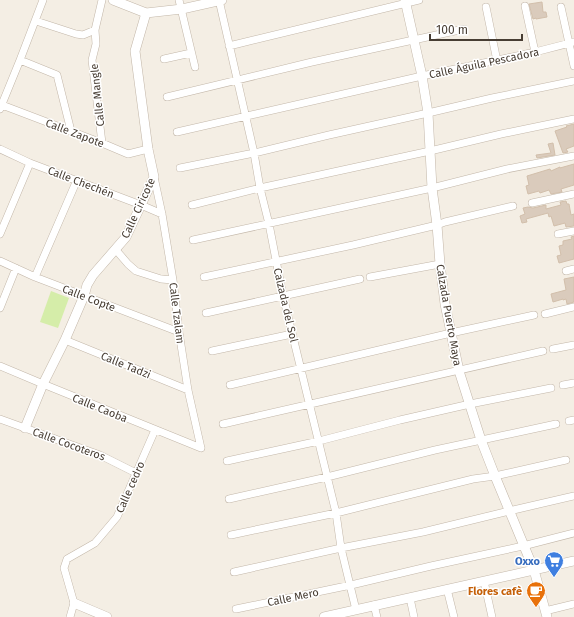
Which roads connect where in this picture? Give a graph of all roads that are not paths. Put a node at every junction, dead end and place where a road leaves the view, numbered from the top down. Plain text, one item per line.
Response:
1 (43, 0) edge
2 (102, 0) edge
3 (113, 0) edge
4 (220, 0) edge
5 (419, 0) edge
6 (405, 1) edge
7 (180, 4) edge
8 (525, 6) dead end
9 (486, 7) dead end
10 (561, 7) dead end
11 (146, 13) junction
12 (36, 21) junction
13 (464, 29) dead end
14 (95, 30) junction
15 (414, 40) junction
16 (571, 43) edge
17 (229, 46) junction
18 (535, 52) junction
19 (191, 53) junction
20 (164, 59) dead end
21 (20, 60) junction
22 (497, 60) junction
23 (574, 66) edge
24 (195, 67) dead end
25 (422, 76) junction
26 (238, 81) junction
27 (574, 81) edge
28 (167, 97) dead end
29 (1, 107) edge
30 (428, 113) junction
31 (245, 116) junction
32 (574, 118) edge
33 (70, 132) junction
34 (177, 132) dead end
35 (102, 143) junction
36 (148, 148) junction
37 (0, 149) edge
38 (430, 151) junction
39 (254, 153) junction
40 (574, 156) edge
41 (30, 163) junction
42 (180, 168) dead end
43 (154, 177) junction
44 (77, 180) junction
45 (260, 188) junction
46 (432, 188) junction
47 (574, 194) edge
48 (532, 203) dead end
49 (141, 205) junction
50 (192, 205) dead end
51 (513, 206) dead end
52 (162, 214) junction
53 (269, 224) junction
54 (437, 225) junction
55 (574, 231) edge
56 (0, 234) edge
57 (558, 234) dead end
58 (193, 240) dead end
59 (116, 250) junction
60 (0, 261) edge
61 (277, 261) junction
62 (440, 264) junction
63 (16, 268) junction
64 (574, 269) edge
65 (566, 270) dead end
66 (35, 277) junction
67 (204, 277) dead end
68 (370, 277) dead end
69 (360, 279) dead end
70 (173, 280) junction
71 (84, 296) junction
72 (283, 296) junction
73 (574, 307) edge
74 (0, 308) edge
75 (206, 313) dead end
76 (545, 314) dead end
77 (534, 315) dead end
78 (179, 332) junction
79 (451, 333) junction
80 (292, 334) junction
81 (65, 340) junction
82 (574, 345) edge
83 (553, 350) dead end
84 (212, 351) dead end
85 (544, 351) dead end
86 (0, 366) edge
87 (301, 369) junction
88 (459, 370) junction
89 (574, 383) edge
90 (43, 384) junction
91 (230, 385) dead end
92 (563, 385) dead end
93 (551, 388) dead end
94 (188, 390) junction
95 (310, 404) junction
96 (470, 404) junction
97 (0, 419) edge
98 (223, 424) dead end
99 (556, 424) dead end
100 (26, 428) junction
101 (154, 430) junction
102 (481, 440) junction
103 (319, 441) junction
104 (201, 448) joint
105 (566, 460) dead end
106 (227, 461) dead end
107 (136, 473) junction
108 (494, 476) junction
109 (327, 477) junction
110 (574, 496) edge
111 (229, 499) dead end
112 (510, 511) junction
113 (336, 513) junction
114 (574, 533) edge
115 (231, 535) dead end
116 (523, 546) junction
117 (342, 548) junction
118 (574, 561) edge
119 (534, 570) junction
120 (234, 572) dead end
121 (484, 581) junction
122 (351, 585) junction
123 (447, 589) junction
124 (410, 598) junction
125 (74, 603) junction
126 (574, 604) edge
127 (374, 606) junction
128 (236, 609) dead end
129 (356, 610) junction
130 (546, 614) edge
131 (70, 617) edge
132 (107, 617) edge
133 (324, 617) edge
134 (377, 617) edge
135 (414, 617) edge
136 (454, 617) edge
137 (492, 617) edge

1 - 12 street
2 - 14 street, Calle Mangle
3 - 11 street
4 - 7 street
4 - 17 street, Calzada del Sol
5 - 6 street
6 - 15 street, Calzada Puerto Maya
6 - 17 street
7 - 11 street
7 - 19 street
8 - 18 street
9 - 22 street
10 - 16 street
11 - 36 street, Calle Ciricote
12 - 14 street
12 - 21 street
13 - 15 street
14 - 35 street, Calle Mangle
15 - 25 street, Calzada Puerto Maya
15 - 26 street
16 - 18 street, Calle Águila Pescadora
16 - 23 street
17 - 26 street, Calzada del Sol
18 - 22 street, Calle Águila Pescadora
19 - 20 street
19 - 24 street
21 - 29 street
21 - 33 street
22 - 25 street, Calle Águila Pescadora
25 - 30 street, Calzada Puerto Maya
25 - 31 street, Calle Águila Pescadora
26 - 28 street
26 - 31 street, Calzada del Sol
27 - 30 street
29 - 33 street, Calle Zapote
30 - 38 street, Calzada Puerto Maya
30 - 39 street
31 - 34 street, Calle Águila Pescadora
31 - 39 street, Calzada del Sol
32 - 38 street
33 - 35 street, Calle Zapote
35 - 36 street, Calle Zapote
36 - 43 street, Calle Ciricote
37 - 41 street, Calle Chechén
38 - 45 street
38 - 46 street, Calzada Puerto Maya
39 - 42 street
39 - 45 street, Calzada del Sol
40 - 46 street
41 - 44 street, Calle Chechén
41 - 56 street
43 - 49 street, Calle Ciricote
43 - 52 street, Calle Tzalam
44 - 49 street, Calle Chechén
44 - 66 street
45 - 50 street
45 - 53 street, Calzada del Sol
46 - 53 street
46 - 54 street, Calzada Puerto Maya
47 - 48 street
49 - 52 street, Calle Chechén
49 - 59 street, Calle Ciricote
51 - 54 street
52 - 70 street, Calle Tzalam
53 - 58 street
53 - 61 street, Calzada del Sol
54 - 61 street
54 - 62 street, Calzada Puerto Maya
55 - 57 street
59 - 70 street
59 - 71 street, Calle Ciricote
60 - 63 street, Calle Copte
61 - 67 street
61 - 72 street, Calzada del Sol
62 - 68 street
62 - 79 street, Calzada Puerto Maya
63 - 66 street, Calle Copte
63 - 74 street
64 - 65 street
66 - 71 street, Calle Copte
69 - 72 street
70 - 78 street, Calle Tzalam
71 - 78 street, Calle Copte
71 - 81 street, Calle Ciricote
72 - 75 street
72 - 80 street, Calzada del Sol
73 - 76 street
77 - 79 street
78 - 94 street, Calle Tzalam
79 - 87 street
79 - 88 street, Calzada Puerto Maya
80 - 84 street
80 - 87 street, Calzada del Sol
81 - 90 street, Calle Ciricote
81 - 94 street, Calle Tadzi
82 - 83 street
85 - 88 street
86 - 90 street, Calle Caoba
87 - 91 street
87 - 95 street, Calzada del Sol
88 - 95 street
88 - 96 street, Calzada Puerto Maya
89 - 92 street
90 - 100 street, Calle Ciricote
90 - 101 street, Calle Caoba
93 - 96 street
94 - 104 street, Calle Tzalam
95 - 98 street
95 - 103 street, Calzada del Sol
96 - 102 street, Calzada Puerto Maya
96 - 103 street
97 - 100 street, Calle Cocoteros
99 - 102 street
100 - 107 street, Calle Cocoteros
101 - 104 street, Calle Caoba
101 - 107 street, Calle cedro
102 - 108 street, Calzada Puerto Maya
102 - 109 street
103 - 106 street
103 - 109 street, Calzada del Sol
105 - 108 street
107 - 125 street, Calle cedro
108 - 112 street, Calzada Puerto Maya
108 - 113 street
109 - 111 street
109 - 113 street, Calzada del Sol
110 - 112 street
112 - 116 street, Calzada Puerto Maya
112 - 117 street
113 - 115 street
113 - 117 street, Calzada del Sol
114 - 116 street, Calle Mero
116 - 119 street, Calzada Puerto Maya
116 - 122 street, Calle Mero
117 - 120 street
117 - 122 street, Calzada del Sol
118 - 119 street
119 - 121 street
119 - 130 street, Calzada Puerto Maya
121 - 123 street
121 - 137 street
122 - 128 street, Calle Mero
122 - 129 street, Calzada del Sol
123 - 124 street
123 - 136 street
124 - 127 street
124 - 135 street
125 - 131 street
125 - 132 street
126 - 130 street
127 - 129 street
127 - 134 street
129 - 133 street

